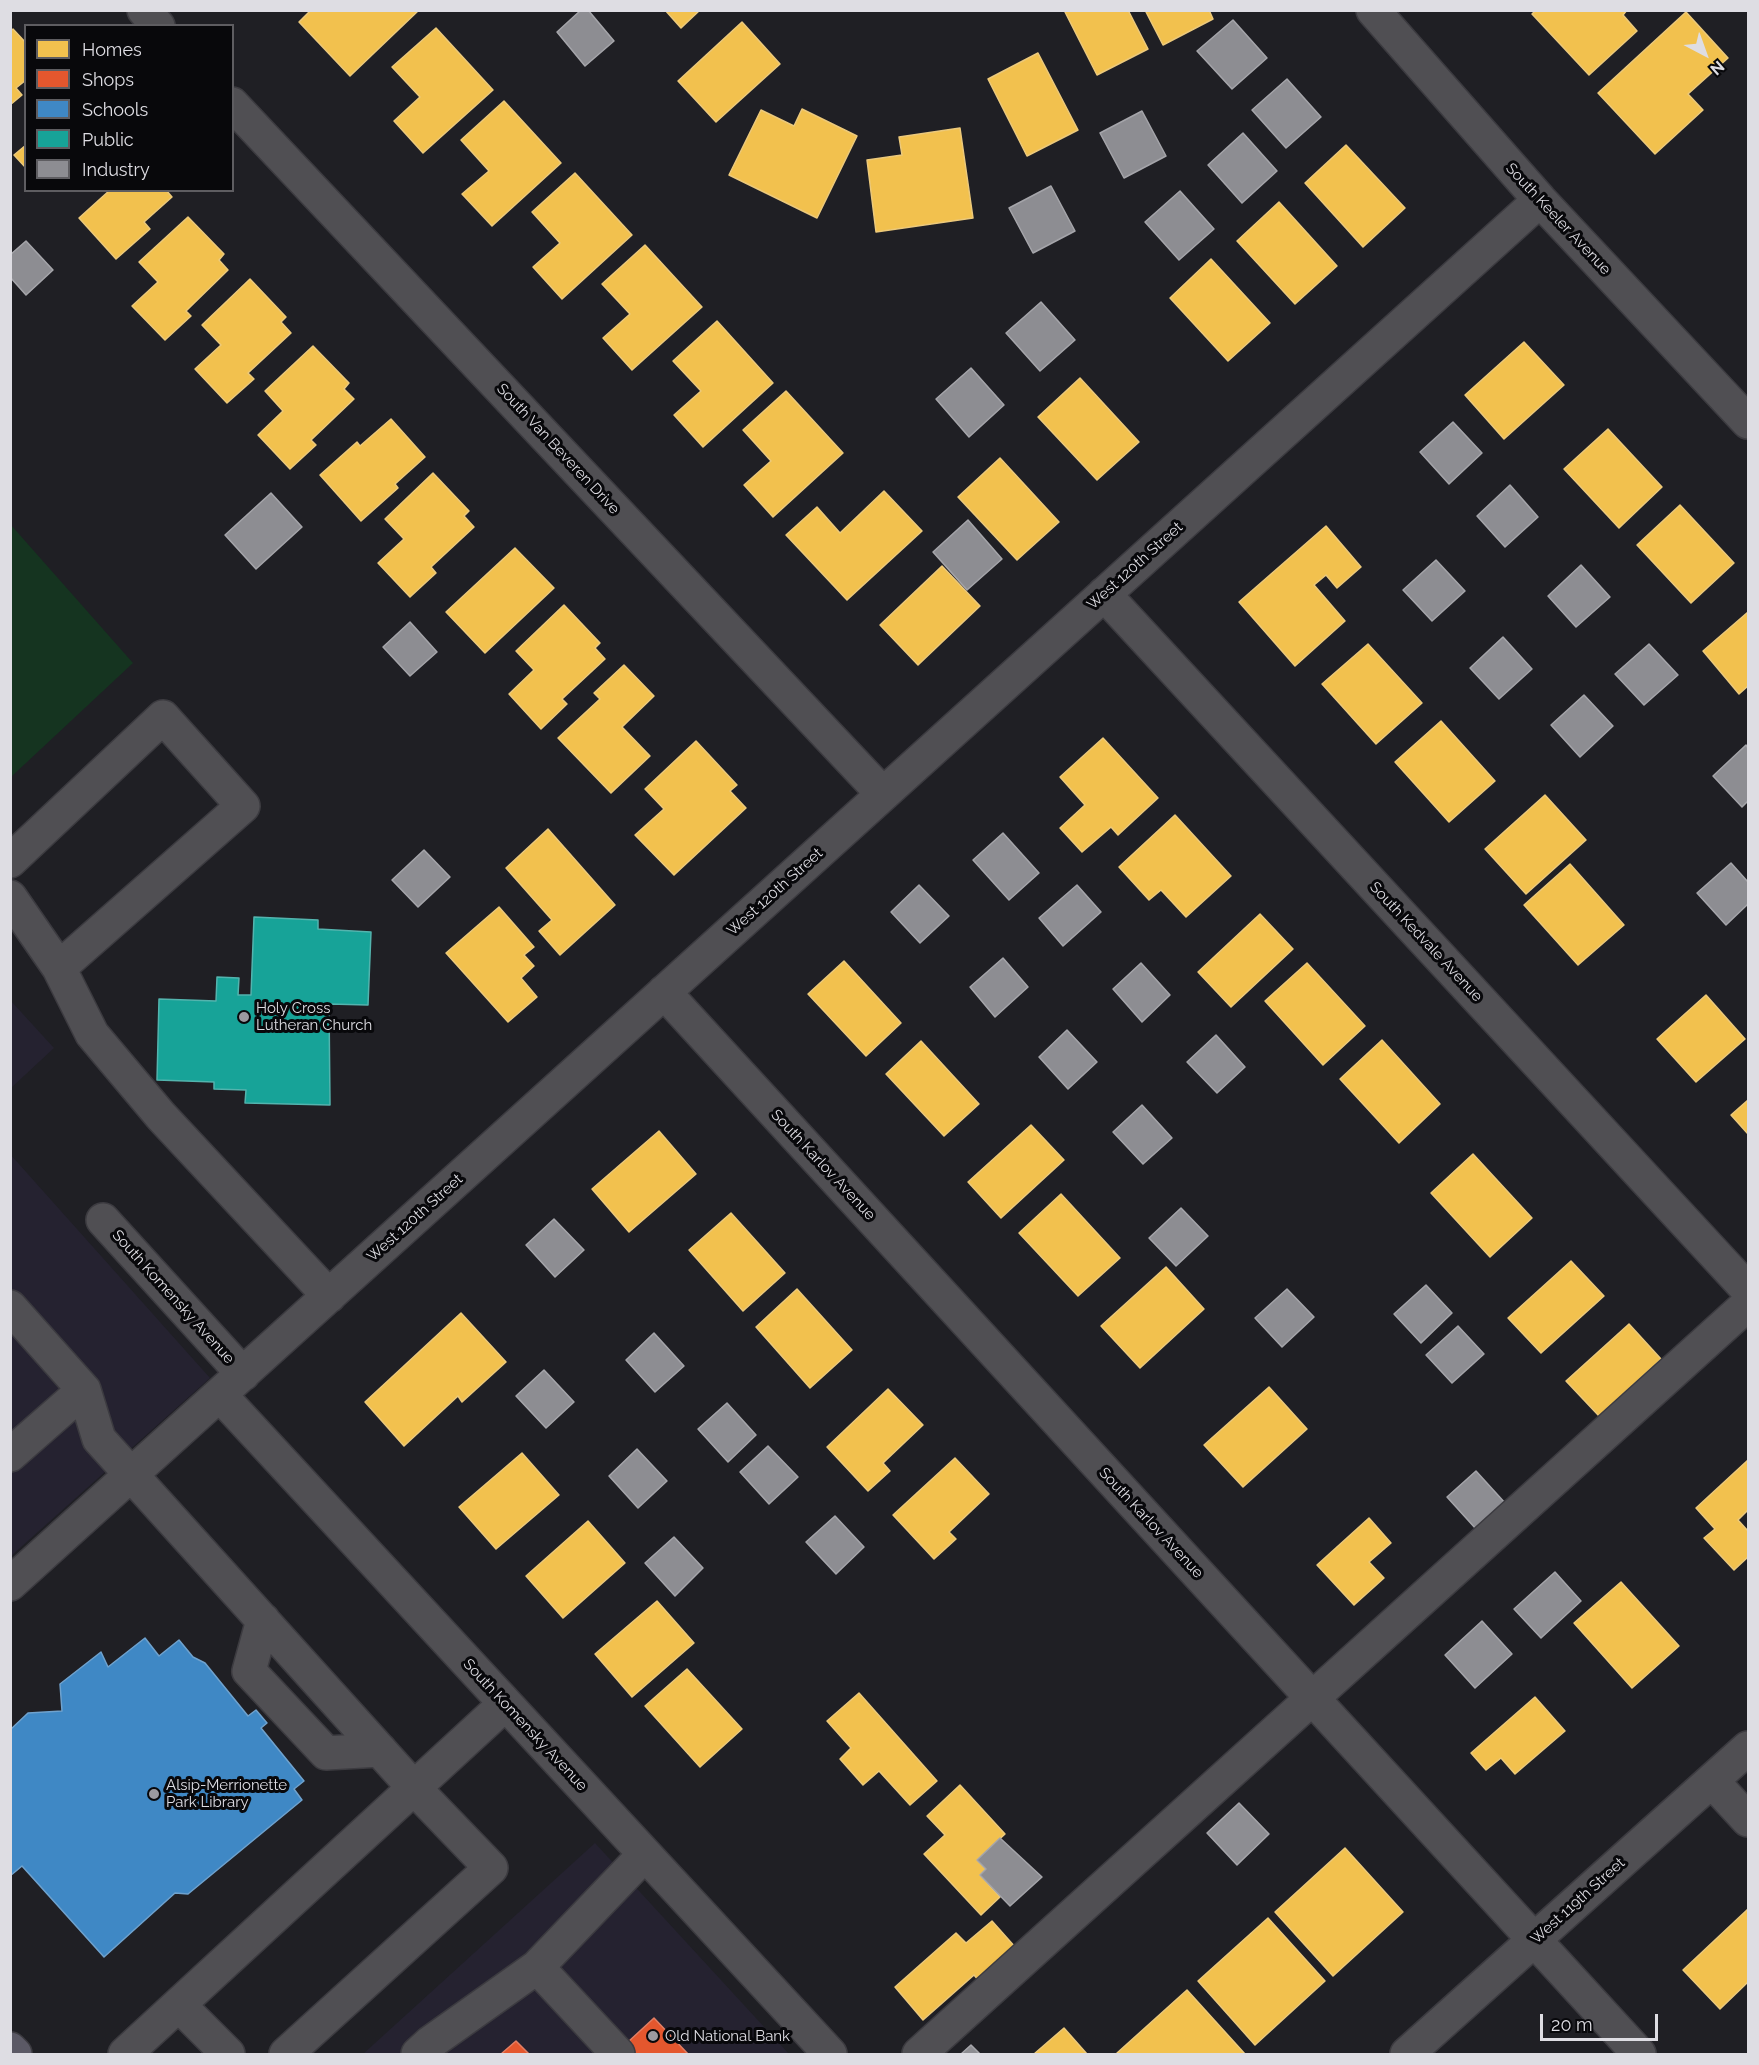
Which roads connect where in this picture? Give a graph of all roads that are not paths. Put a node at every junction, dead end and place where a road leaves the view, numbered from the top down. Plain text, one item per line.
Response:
1 (144, 10) edge
2 (1373, 10) edge
3 (156, 24) edge
4 (234, 106) edge
5 (1540, 200) junction
6 (1749, 422) edge
7 (1104, 594) junction
8 (883, 794) junction
9 (10, 861) edge
10 (10, 897) edge
11 (59, 968) junction
12 (664, 992) junction
13 (103, 1220) dead end
14 (1749, 1290) edge
15 (329, 1296) junction
16 (1749, 1304) edge
17 (14, 1319) edge
18 (232, 1384) junction
19 (84, 1390) junction
20 (10, 1455) edge
21 (132, 1474) junction
22 (10, 1584) edge
23 (263, 1620) junction
24 (1312, 1699) junction
25 (506, 1704) junction
26 (1749, 1748) edge
27 (380, 1750) junction
28 (1712, 1780) junction
29 (416, 1789) junction
30 (1749, 1820) edge
31 (645, 1854) junction
32 (1534, 1941) junction
33 (537, 1967) junction
34 (179, 2005) junction
35 (10, 2049) edge
36 (15, 2055) edge
37 (125, 2055) edge
38 (228, 2055) edge
39 (286, 2055) edge
40 (418, 2055) edge
41 (618, 2055) edge
42 (830, 2055) edge
43 (919, 2055) edge
44 (1407, 2055) edge
45 (1639, 2055) edge

1 - 3 street
2 - 5 street, South Keeler Avenue
4 - 8 street, South Van Beveren Drive
5 - 6 street, South Keeler Avenue
5 - 7 street, West 120th Street
7 - 8 street, West 120th Street
7 - 14 street, South Kedvale Avenue
8 - 12 street, West 120th Street
9 - 11 street
10 - 11 street
11 - 15 street
12 - 15 street, West 120th Street
12 - 24 street, South Karlov Avenue
13 - 18 street, South Komensky Avenue
15 - 18 street, West 120th Street
16 - 24 street
17 - 19 street
18 - 21 street, West 120th Street
18 - 25 street, South Komensky Avenue
19 - 20 street
19 - 21 street
21 - 22 street, West 120th Street
21 - 23 street
23 - 27 street
23 - 27 street
24 - 32 street, South Karlov Avenue
24 - 43 street
25 - 29 street
25 - 31 street, South Komensky Avenue
26 - 28 street, West 119th Street
27 - 29 street
28 - 30 street
28 - 32 street, West 119th Street
29 - 34 street
29 - 39 street
31 - 33 street
31 - 42 street, South Komensky Avenue
32 - 44 street, West 119th Street
32 - 45 street, South Karlov Avenue
33 - 40 street
33 - 41 street
34 - 37 street
34 - 38 street
35 - 36 main road

